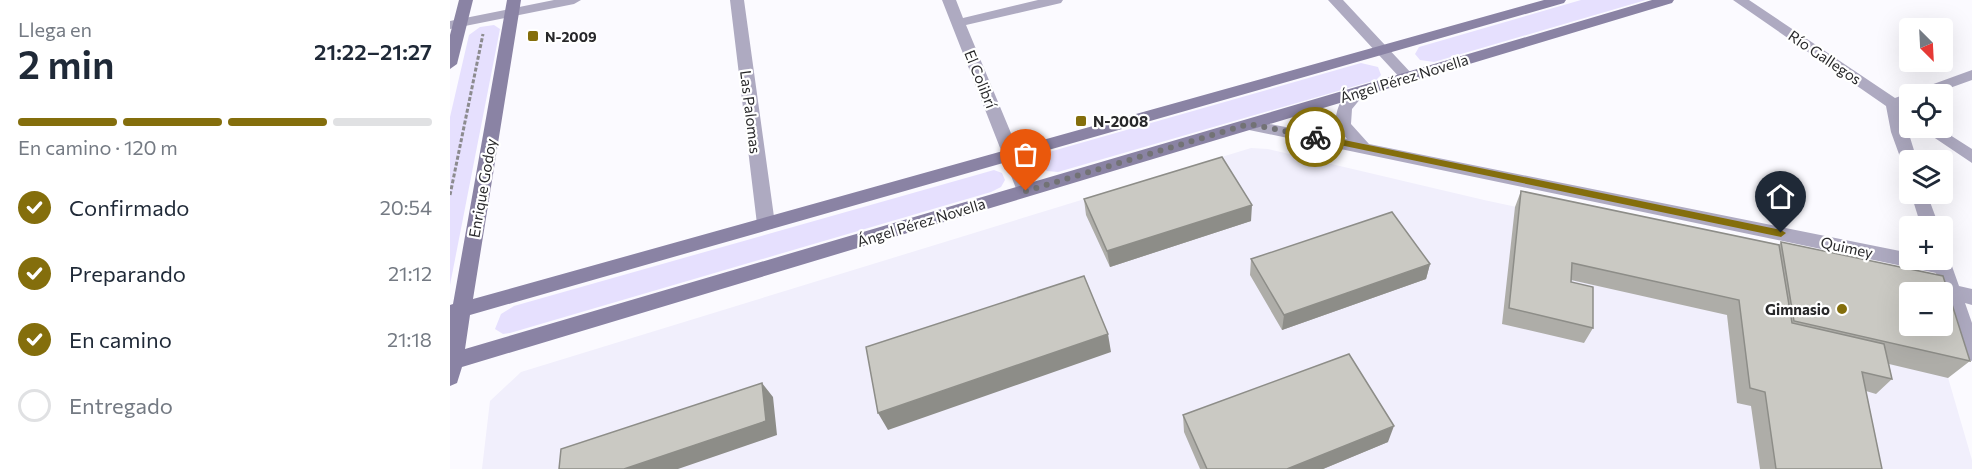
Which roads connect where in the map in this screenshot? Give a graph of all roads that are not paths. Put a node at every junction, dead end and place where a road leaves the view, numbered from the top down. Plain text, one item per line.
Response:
1 (466, 0) edge
2 (574, 0) edge
3 (737, 0) edge
4 (949, 0) edge
5 (1056, 0) edge
6 (1335, 0) edge
7 (1559, 0) edge
8 (1667, 0) edge
9 (1740, 0) edge
10 (513, 6) edge
11 (958, 23) junction
12 (455, 24) edge
13 (1381, 50) junction
14 (450, 64) edge
15 (1972, 75) edge
16 (1407, 77) junction
17 (1947, 84) edge
18 (1358, 92) junction
19 (1899, 102) edge
20 (1893, 104) junction
21 (1899, 108) edge
22 (1249, 124) junction
23 (1943, 138) edge
24 (1362, 146) junction
25 (1905, 150) edge
26 (1011, 155) junction
27 (1972, 157) edge
28 (1026, 191) junction
29 (765, 224) junction
30 (1899, 254) edge
31 (1953, 292) edge
32 (1953, 295) edge
33 (1972, 297) edge
34 (456, 311) edge
35 (1972, 352) edge
36 (451, 367) edge

1 - 12 main road
2 - 10 street
3 - 29 street, Las Palomas
4 - 11 street, El Colibrí
5 - 11 street
6 - 13 street
7 - 13 main road
8 - 16 main road, Ángel Pérez Novella
9 - 20 street, Río Gallegos
10 - 12 street
10 - 34 main road, Enrique Godoy
11 - 26 street, El Colibrí
12 - 14 main road
13 - 16 street
13 - 26 main road
15 - 17 street
16 - 18 main road, Ángel Pérez Novella
18 - 22 main road, Ángel Pérez Novella
18 - 24 street
19 - 20 street
20 - 21 street, Río Gallegos
20 - 25 street
22 - 24 street, Quimey
22 - 28 main road, Ángel Pérez Novella
23 - 27 street
24 - 30 street, Quimey
26 - 28 street, El Colibrí
26 - 29 main road
28 - 36 main road, Ángel Pérez Novella
29 - 34 main road
31 - 33 street
32 - 35 street
34 - 36 main road, Enrique Godoy

